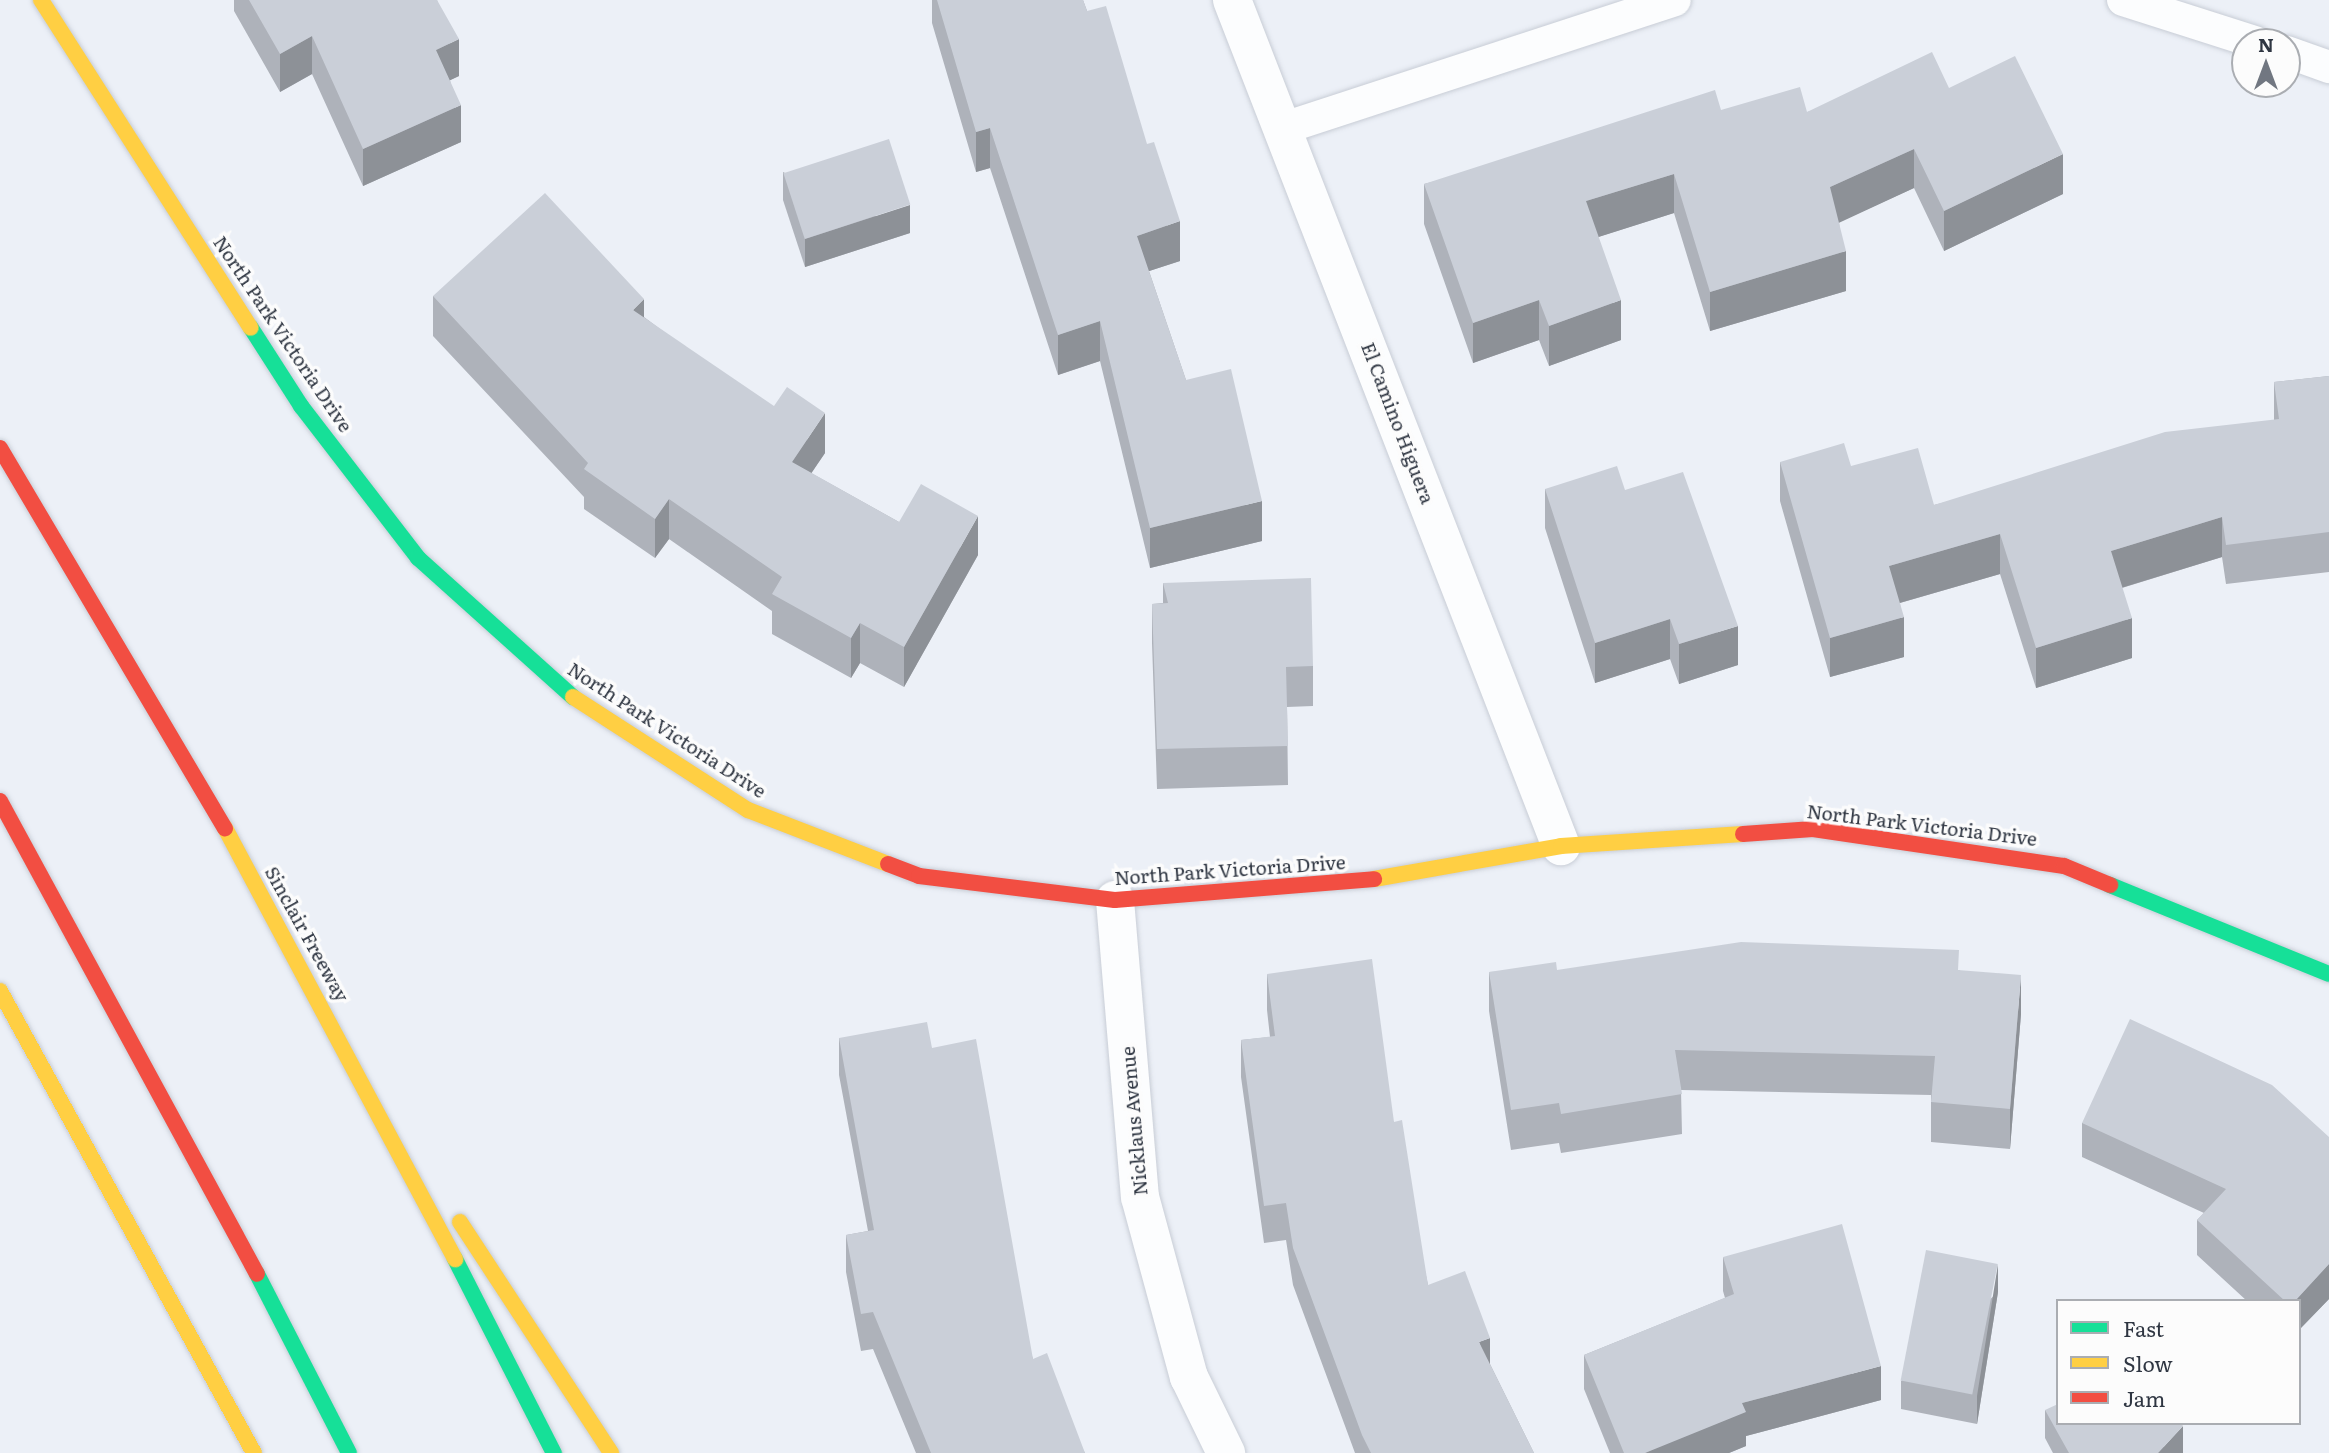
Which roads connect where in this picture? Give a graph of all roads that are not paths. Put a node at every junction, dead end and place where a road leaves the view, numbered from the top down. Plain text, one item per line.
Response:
1 (41, 0) edge
2 (1232, 0) edge
3 (1675, 0) edge
4 (2123, 0) edge
5 (2231, 34) edge
6 (2301, 57) edge
7 (2329, 68) edge
8 (1284, 128) junction
9 (0, 448) edge
10 (0, 801) edge
11 (1561, 846) junction
12 (1115, 900) junction
13 (2329, 974) edge
14 (0, 991) edge
15 (352, 1057) junction
16 (106, 1178) junction
17 (191, 1378) dead end
18 (254, 1453) edge
19 (349, 1453) edge
20 (554, 1453) edge
21 (611, 1453) edge
22 (1226, 1453) edge

1 - 12 main road, North Park Victoria Drive
2 - 8 street, El Camino Higuera
3 - 8 lane
4 - 5 lane
6 - 7 lane
8 - 11 street, El Camino Higuera
9 - 15 main road, Sinclair Freeway
10 - 19 main road
11 - 12 main road, North Park Victoria Drive
11 - 13 main road, North Park Victoria Drive
12 - 22 street, Nicklaus Avenue
14 - 16 main road
15 - 20 main road, Sinclair Freeway
15 - 21 main road
16 - 17 main road
16 - 18 main road

